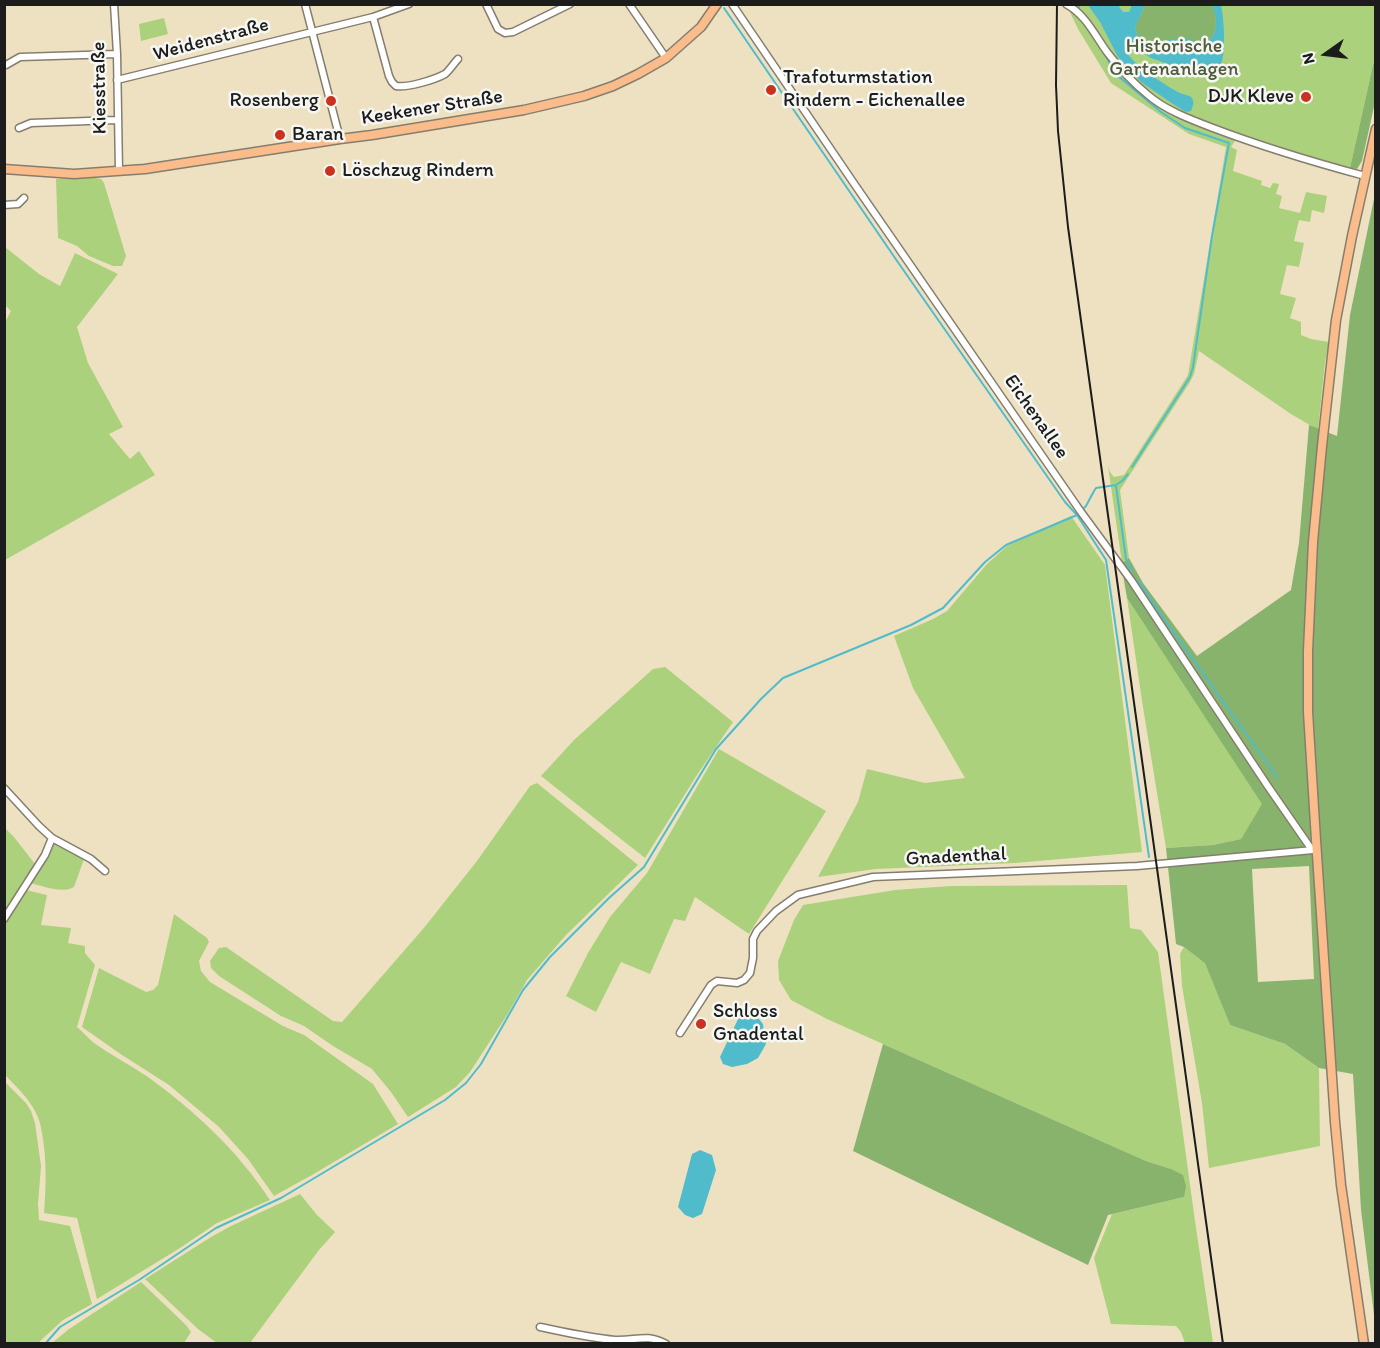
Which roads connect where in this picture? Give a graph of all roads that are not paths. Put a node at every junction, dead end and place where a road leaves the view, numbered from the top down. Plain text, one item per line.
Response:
1 (114, 4) edge
2 (305, 4) edge
3 (409, 4) edge
4 (486, 4) edge
5 (570, 4) edge
6 (629, 4) edge
7 (717, 4) edge
8 (732, 4) edge
9 (1066, 4) edge
10 (373, 17) junction
11 (312, 31) junction
12 (117, 54) junction
13 (666, 58) junction
14 (458, 59) dead end
15 (6, 65) edge
16 (117, 80) junction
17 (117, 120) junction
18 (19, 128) dead end
19 (1376, 129) edge
20 (340, 139) junction
21 (4, 170) edge
22 (119, 171) junction
23 (1365, 176) junction
24 (24, 198) dead end
25 (4, 205) edge
26 (4, 788) edge
27 (52, 838) junction
28 (1314, 850) junction
29 (105, 871) dead end
30 (4, 919) edge
31 (681, 1033) dead end
32 (540, 1327) dead end
33 (666, 1344) edge
34 (1364, 1344) edge

1 - 12 street, Kiesstraße
2 - 11 street
3 - 10 street, Weidenstraße
4 - 5 street
6 - 13 street
7 - 13 main road, Keekener Straße
8 - 28 street, Eichenallee
9 - 23 street
10 - 11 street, Weidenstraße
10 - 14 street
11 - 16 street, Weidenstraße
11 - 20 street
12 - 15 street
12 - 16 street, Kiesstraße
13 - 20 main road, Keekener Straße
16 - 17 street, Kiesstraße
17 - 18 street
17 - 22 street, Kiesstraße
19 - 23 main road
20 - 22 main road, Keekener Straße
21 - 22 main road, Keekener Straße
23 - 28 main road
24 - 25 street
26 - 27 street
27 - 29 street
27 - 30 street
28 - 31 street, Gnadenthal
28 - 34 main road
32 - 33 street

